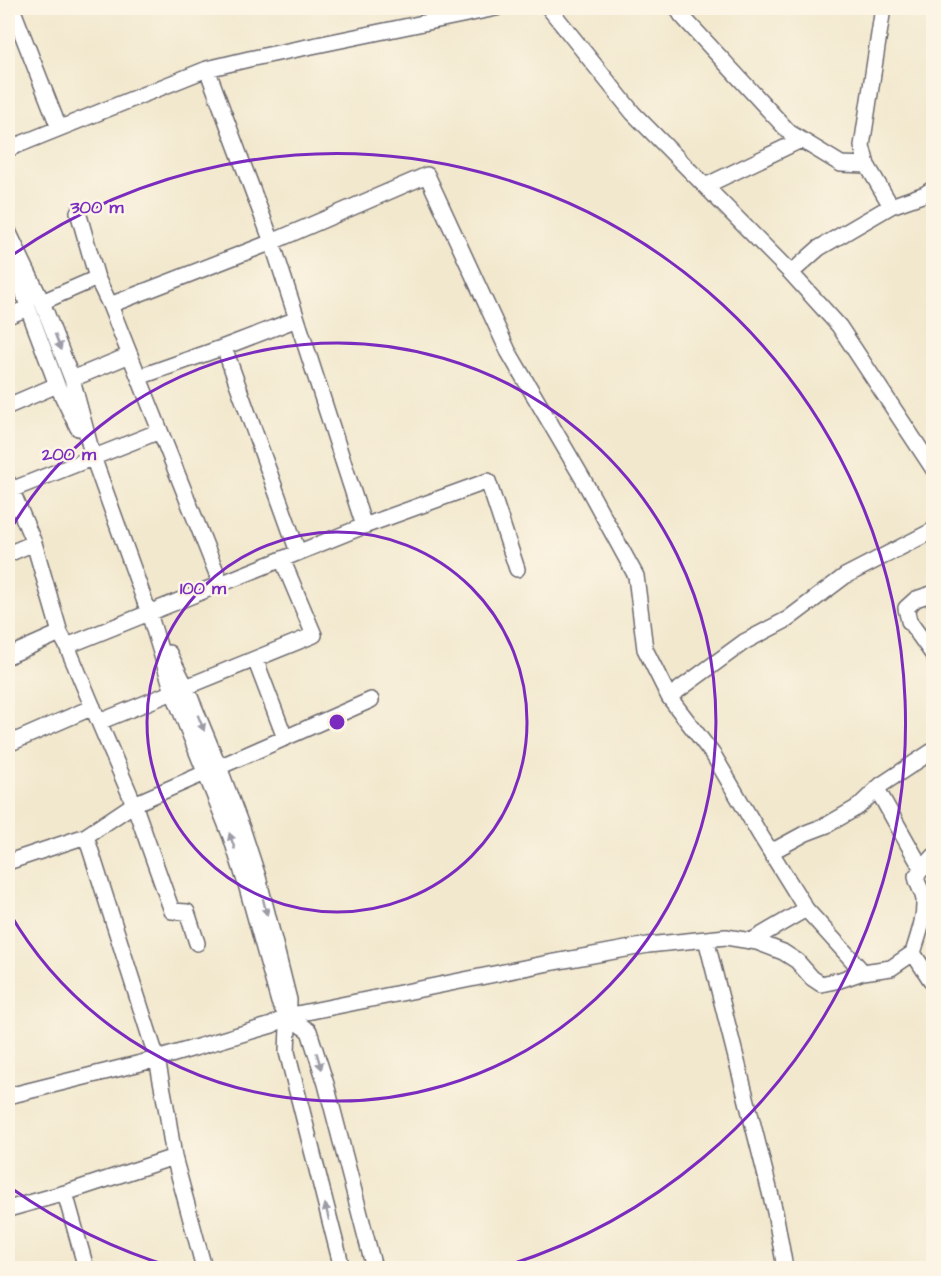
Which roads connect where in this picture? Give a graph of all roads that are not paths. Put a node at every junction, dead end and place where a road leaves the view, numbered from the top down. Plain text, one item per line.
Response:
1 (12, 8) edge
2 (495, 8) edge
3 (549, 8) edge
4 (677, 8) edge
5 (883, 8) edge
6 (207, 69) junction
7 (59, 128) junction
8 (801, 140) junction
9 (8, 149) edge
10 (867, 165) junction
11 (705, 186) junction
12 (933, 188) edge
13 (891, 206) junction
14 (78, 212) dead end
15 (8, 231) edge
16 (8, 238) edge
17 (272, 242) junction
18 (791, 273) junction
19 (97, 278) junction
20 (35, 304) junction
21 (110, 305) junction
22 (8, 316) edge
23 (297, 318) junction
24 (224, 347) junction
25 (130, 355) junction
26 (139, 377) junction
27 (72, 379) junction
28 (57, 385) junction
29 (8, 406) edge
30 (160, 431) junction
31 (93, 457) junction
32 (933, 470) edge
33 (9, 486) edge
34 (364, 526) junction
35 (933, 530) edge
36 (34, 543) junction
37 (298, 552) junction
38 (8, 554) edge
39 (282, 559) junction
40 (517, 568) dead end
41 (221, 584) junction
42 (933, 594) edge
43 (149, 613) junction
44 (64, 640) junction
45 (8, 656) edge
46 (933, 656) edge
47 (255, 659) junction
48 (180, 689) junction
49 (669, 697) junction
50 (371, 700) dead end
51 (93, 707) junction
52 (99, 722) junction
53 (285, 738) junction
54 (8, 744) edge
55 (933, 750) edge
56 (212, 770) junction
57 (877, 789) junction
58 (134, 804) junction
59 (86, 836) junction
60 (771, 852) junction
61 (933, 856) edge
62 (8, 862) edge
63 (922, 869) junction
64 (806, 909) junction
65 (706, 939) junction
66 (751, 941) junction
67 (197, 943) dead end
68 (913, 953) junction
69 (864, 972) junction
70 (933, 985) edge
71 (287, 1016) junction
72 (157, 1059) junction
73 (8, 1096) edge
74 (174, 1157) junction
75 (65, 1193) junction
76 (8, 1209) edge
77 (86, 1269) edge
78 (204, 1269) edge
79 (342, 1269) edge
80 (374, 1269) edge
81 (785, 1269) edge

1 - 7 street
2 - 6 street
3 - 11 street
4 - 8 street
5 - 10 street
6 - 7 street
6 - 17 street
7 - 9 street
8 - 10 street
8 - 11 street
10 - 13 street
11 - 18 street
12 - 13 street
13 - 18 street
14 - 19 street
15 - 20 street
16 - 20 street
17 - 21 street
17 - 23 street
17 - 49 street
18 - 32 street
19 - 20 street
19 - 21 street
20 - 22 street
20 -> 27 street
20 - 28 street
21 - 25 street
23 - 24 street
23 - 34 street
24 - 26 street
24 - 37 street
25 - 26 street
25 - 27 street
26 - 30 street
27 - 31 street
28 - 29 street
28 - 31 street
30 - 31 street
30 - 41 street
31 - 33 street
31 - 43 street
33 - 36 street
34 - 37 street
34 - 40 street
35 - 49 street
36 - 38 street
36 - 44 street
37 - 39 street
39 - 41 street
39 - 47 street
41 - 43 street
42 - 46 street
43 - 44 street
43 - 48 street
44 - 45 street
44 - 51 street
47 - 48 street
47 - 53 street
48 - 52 street
48 - 56 street
49 - 60 street
50 - 53 street
51 - 52 street
51 - 54 street
52 - 58 street
53 - 56 street
55 - 57 street
56 - 58 street
56 - 71 street
57 - 60 street
57 - 63 street
58 - 59 street
58 - 67 street
59 - 62 street
59 - 72 street
60 - 64 street
61 - 63 street
63 - 68 street
64 - 66 street
64 - 69 street
65 - 66 street
65 - 71 street
65 - 81 street
66 - 69 street
68 - 69 street
68 - 70 street
71 - 72 street
79 -> 71 street
71 -> 80 street
72 - 73 street
72 - 74 street
74 - 75 street
74 - 78 street
75 - 76 street
75 - 77 street

